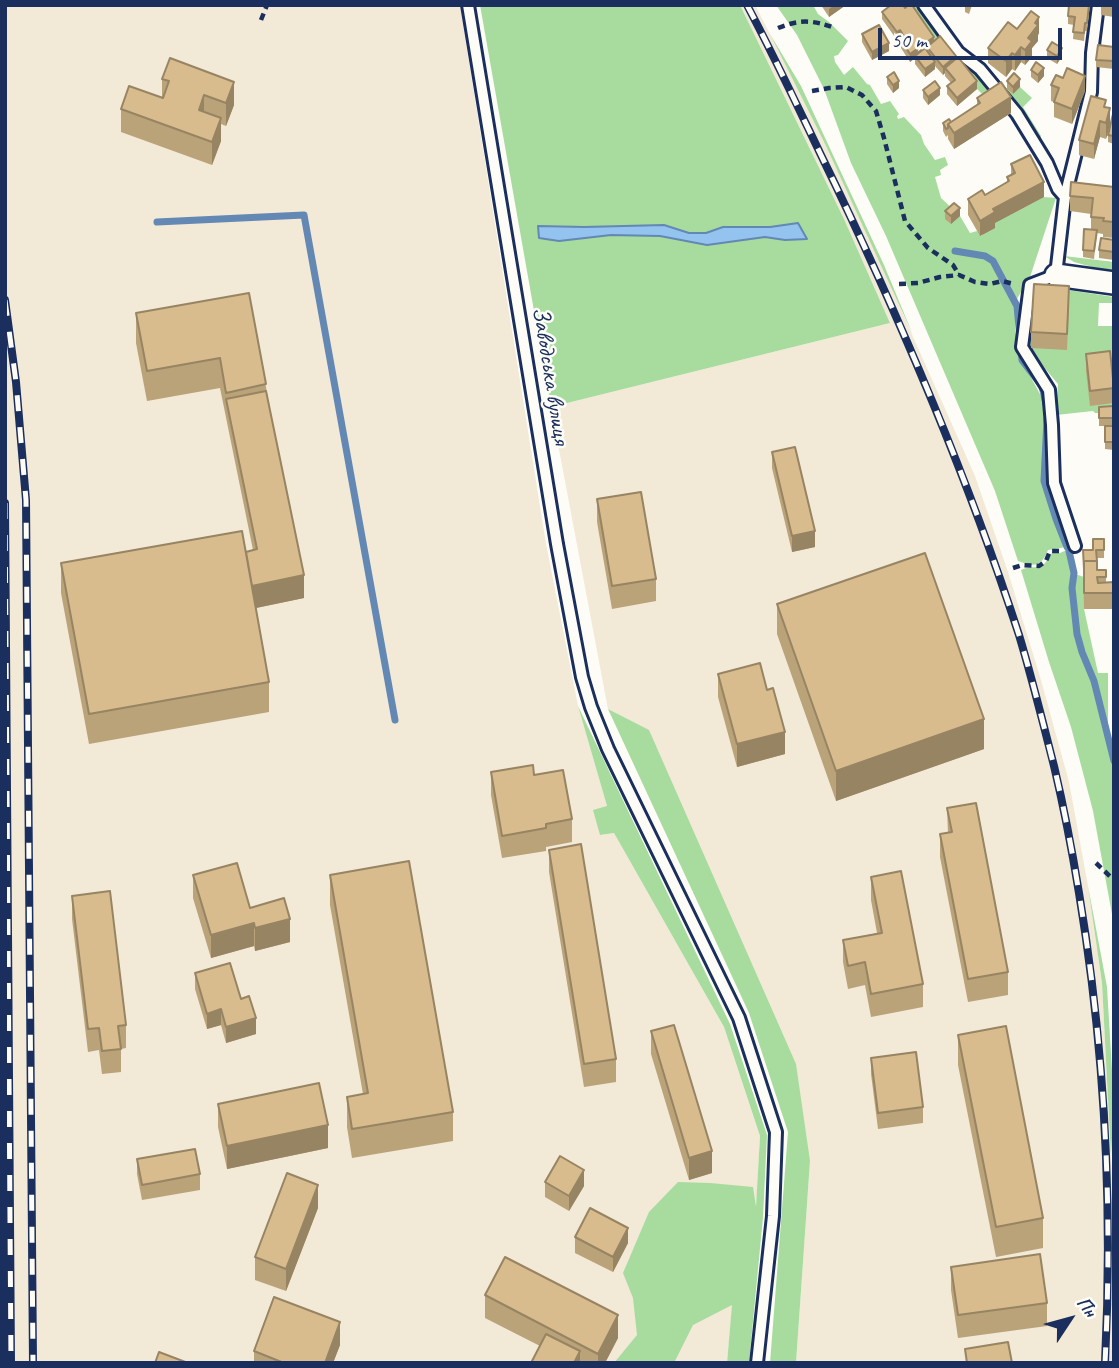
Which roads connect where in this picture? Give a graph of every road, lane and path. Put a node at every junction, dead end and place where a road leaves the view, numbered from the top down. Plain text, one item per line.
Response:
1 (267, 5) edge
2 (468, 5) edge
3 (924, 5) edge
4 (1098, 5) edge
5 (261, 20) dead end
6 (778, 28) dead end
7 (835, 29) dead end
8 (812, 91) dead end
9 (1065, 197) junction
10 (959, 275) junction
11 (1056, 275) junction
12 (1114, 283) edge
13 (899, 284) dead end
14 (1030, 285) junction
15 (1075, 546) joint
16 (1013, 568) dead end
17 (1096, 863) dead end
18 (1114, 880) edge
19 (757, 1363) edge

1 - 5 path
2 - 19 lane, Заводська вулиця
3 - 9 lane
4 - 9 lane
6 - 7 path
8 - 10 path
9 - 11 lane
10 - 13 path
10 - 14 path
11 - 12 street
11 - 14 lane
14 - 15 lane
15 - 16 path
17 - 18 path

